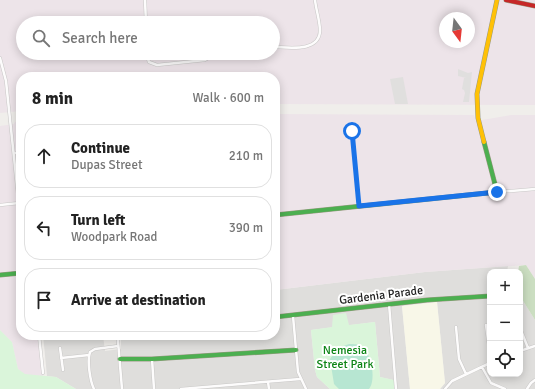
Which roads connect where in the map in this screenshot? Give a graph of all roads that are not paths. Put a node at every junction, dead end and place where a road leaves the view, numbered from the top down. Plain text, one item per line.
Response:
1 (145, 0) edge
2 (315, 0) edge
3 (497, 0) edge
4 (506, 0) edge
5 (535, 6) edge
6 (146, 16) edge
7 (280, 47) edge
8 (0, 58) edge
9 (148, 60) edge
10 (205, 60) edge
11 (352, 131) dead end
12 (14, 153) joint
13 (16, 173) edge
14 (535, 189) edge
15 (497, 192) junction
16 (16, 203) edge
17 (0, 205) edge
18 (359, 206) junction
19 (280, 214) edge
20 (16, 273) edge
21 (0, 275) edge
22 (487, 296) edge
23 (389, 304) junction
24 (293, 316) junction
25 (280, 317) edge
26 (486, 325) dead end
27 (456, 328) dead end
28 (523, 336) edge
29 (40, 340) edge
30 (119, 340) edge
31 (488, 341) edge
32 (118, 346) junction
33 (535, 346) edge
34 (60, 348) dead end
35 (528, 348) junction
36 (296, 350) junction
37 (523, 350) edge
38 (89, 355) junction
39 (61, 358) junction
40 (152, 359) junction
41 (120, 360) junction
42 (487, 364) edge
43 (482, 367) junction
44 (63, 370) dead end
45 (43, 373) dead end
46 (466, 374) junction
47 (300, 379) junction
48 (535, 380) edge
49 (268, 382) junction
50 (94, 389) edge
51 (122, 389) edge
52 (154, 389) edge
53 (181, 389) edge
54 (269, 389) edge
55 (306, 389) edge
56 (396, 389) edge
57 (445, 389) edge
58 (505, 389) edge
59 (527, 389) edge

1 - 6 street
2 - 7 street
3 - 15 street
4 - 5 street
8 - 12 street
9 - 10 street
11 - 18 street
12 - 13 street
14 - 15 street
15 - 18 street
16 - 17 street
18 - 19 street
20 - 21 street
22 - 23 street, Gardenia Parade
23 - 24 street, Gardenia Parade
23 - 56 street
24 - 25 street, Gardenia Parade
24 - 36 street
26 - 31 street
27 - 46 street
28 - 35 street
29 - 45 street
30 - 32 street
32 - 38 street
32 - 41 street
33 - 35 street
34 - 39 street
35 - 37 street
36 - 40 street
36 - 47 street
38 - 39 street
38 - 50 street
39 - 44 street
40 - 41 street
40 - 52 street
41 - 51 street
42 - 43 street
43 - 46 street
43 - 58 street
46 - 57 street
47 - 49 street
47 - 55 street
48 - 59 street
49 - 53 street
49 - 54 street

